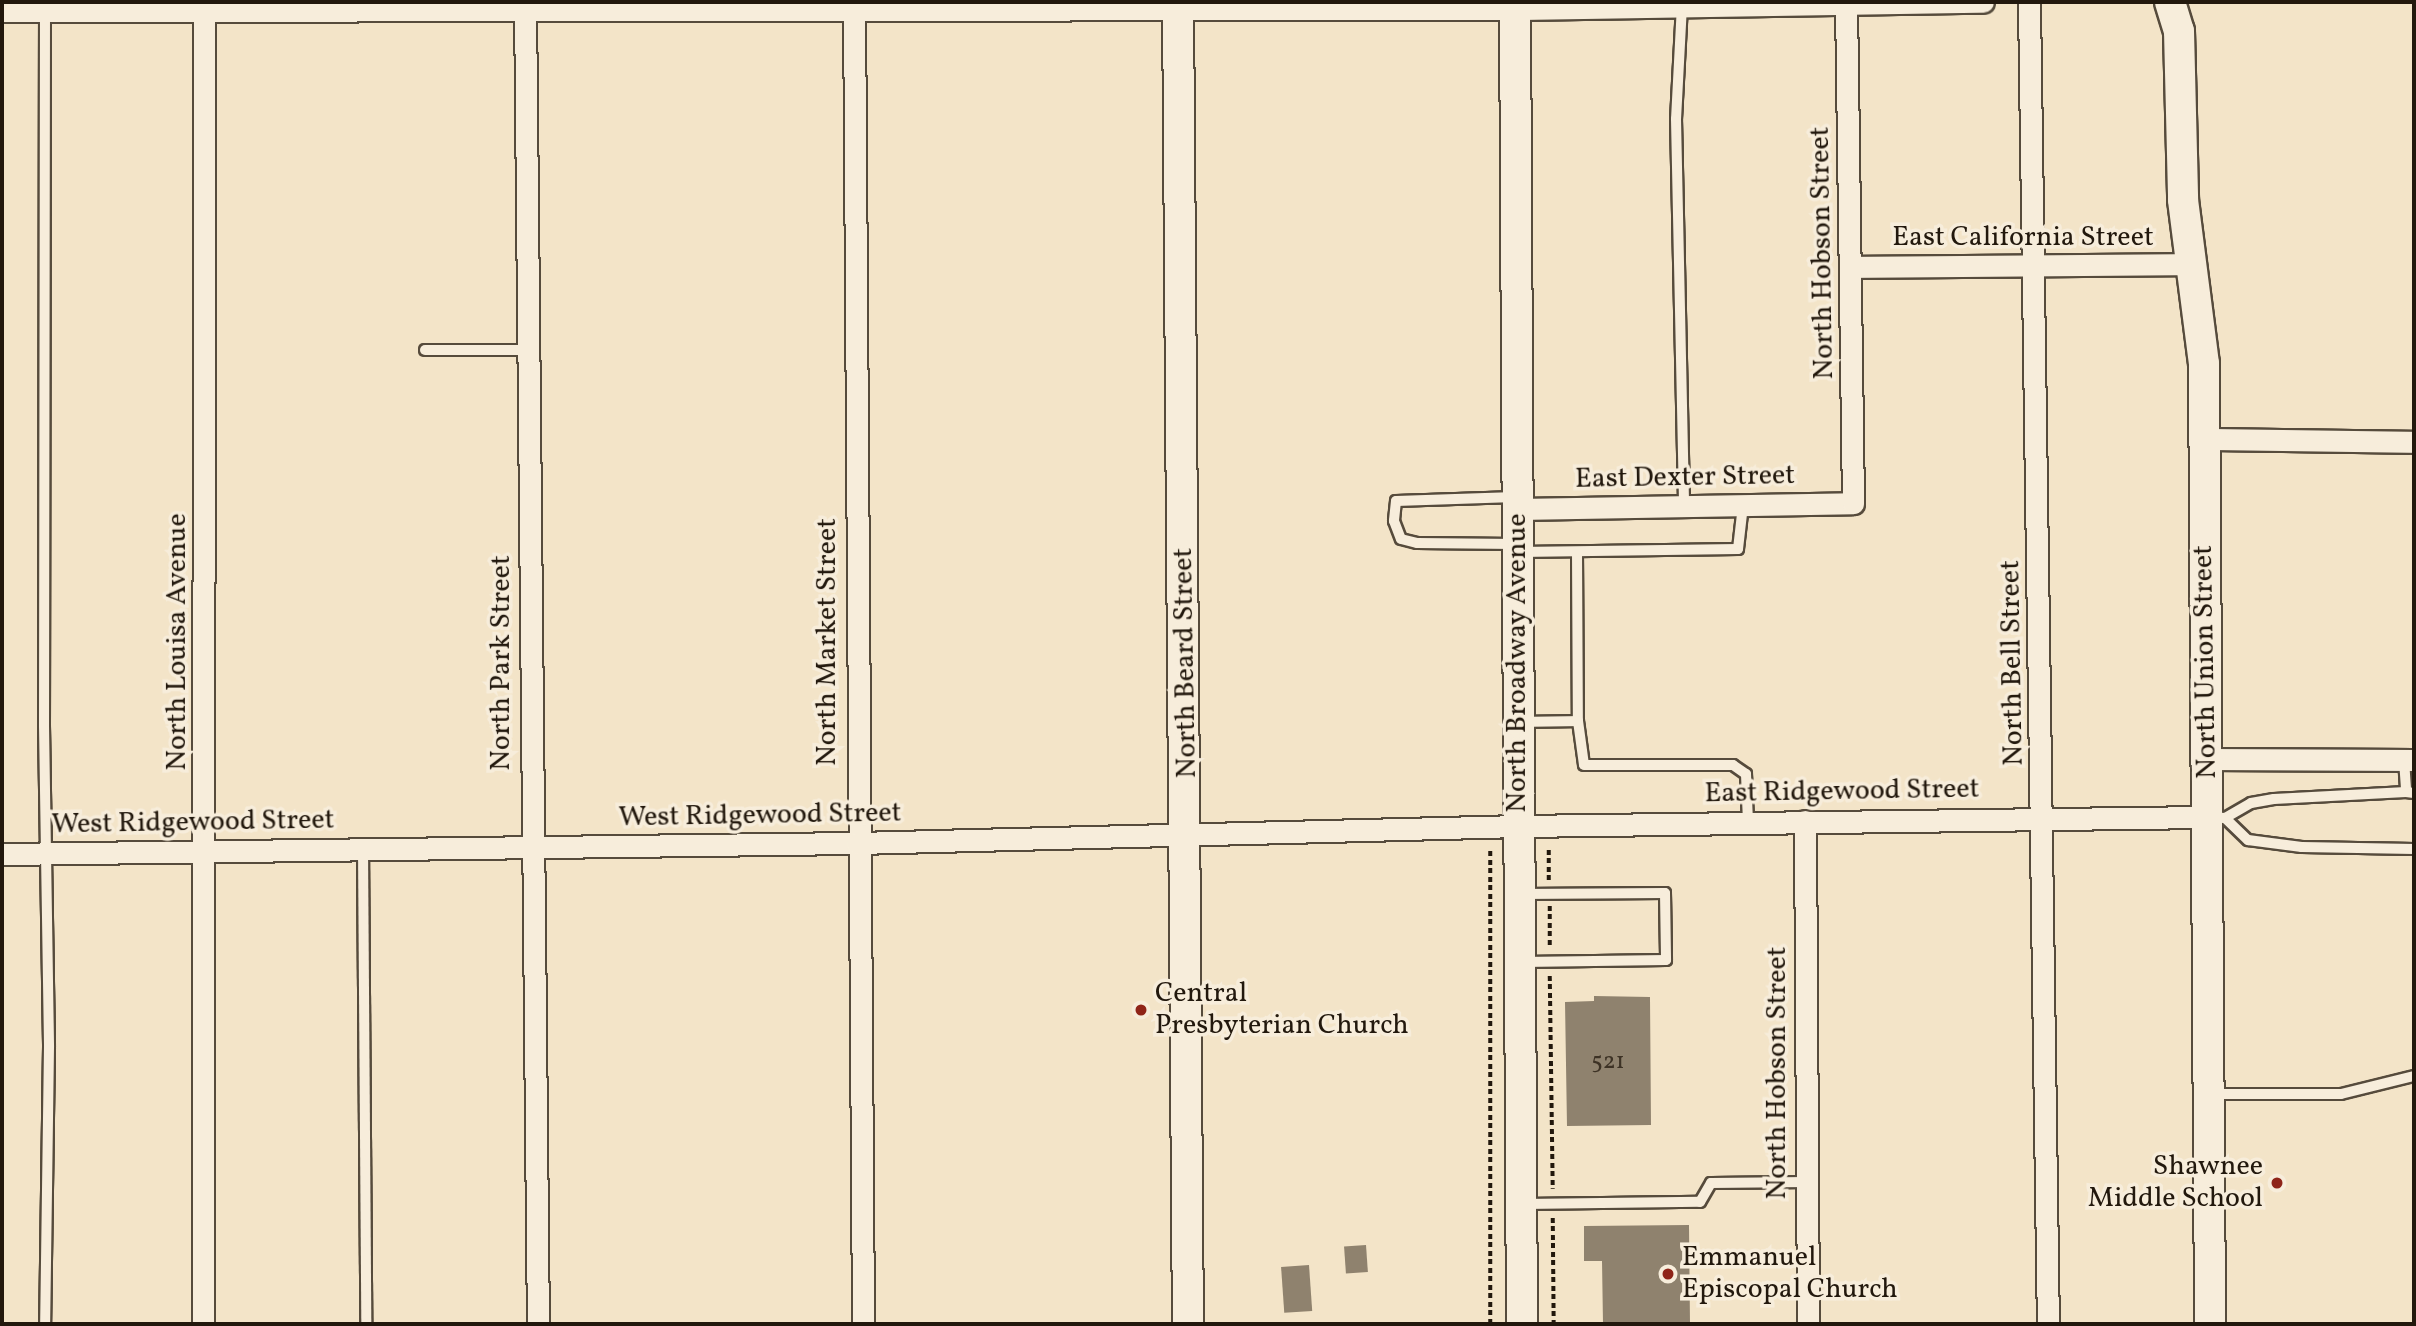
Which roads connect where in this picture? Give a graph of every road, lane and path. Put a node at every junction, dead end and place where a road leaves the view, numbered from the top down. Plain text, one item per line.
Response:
1 (1983, 2) edge
2 (2029, 2) edge
3 (2170, 2) edge
4 (1682, 4) edge
5 (1846, 4) edge
6 (1350, 5) edge
7 (1515, 5) edge
8 (45, 6) edge
9 (361, 6) edge
10 (854, 6) edge
11 (1178, 6) edge
12 (204, 7) edge
13 (525, 7) edge
14 (2, 11) edge
15 (2194, 264) junction
16 (2035, 265) junction
17 (1852, 267) junction
18 (425, 350) dead end
19 (527, 350) junction
20 (2204, 439) junction
21 (2414, 442) edge
22 (1518, 503) junction
23 (1853, 503) joint
24 (1743, 505) junction
25 (1684, 506) junction
26 (1518, 548) junction
27 (1577, 552) junction
28 (1578, 721) junction
29 (1519, 722) junction
30 (2207, 759) junction
31 (2409, 760) edge
32 (2410, 793) edge
33 (2044, 817) junction
34 (2217, 818) junction
35 (1805, 821) junction
36 (1748, 822) junction
37 (1519, 826) junction
38 (1188, 833) junction
39 (857, 843) junction
40 (531, 847) junction
41 (363, 848) junction
42 (2414, 849) edge
43 (1549, 850) dead end
44 (207, 851) junction
45 (1490, 851) dead end
46 (46, 853) junction
47 (2, 854) edge
48 (1520, 894) junction
49 (1549, 894) junction
50 (1520, 962) junction
51 (1550, 962) junction
52 (2414, 1076) edge
53 (2210, 1094) junction
54 (1807, 1182) junction
55 (1521, 1204) junction
56 (1553, 1204) junction
57 (45, 1324) edge
58 (203, 1324) edge
59 (366, 1324) edge
60 (538, 1324) edge
61 (863, 1324) edge
62 (1188, 1324) edge
63 (1490, 1324) edge
64 (1522, 1324) edge
65 (1554, 1324) edge
66 (1808, 1324) edge
67 (2048, 1324) edge
68 (2210, 1324) edge

1 - 5 street
2 - 16 street, North Bell Street
3 - 15 street, North Union Street
4 - 5 street
4 - 7 street
4 - 25 lane
5 - 17 street, North Hobson Street
6 - 7 street
6 - 11 street
7 - 22 street, North Broadway Avenue
8 - 12 street
8 - 14 street
8 - 46 lane
9 - 12 street
9 - 13 street
10 - 11 street
10 - 13 street
10 - 39 street, North Market Street
11 - 38 street, North Beard Street
12 - 44 street, North Louisa Avenue
13 - 19 street, North Park Street
15 - 16 street, East California Street
15 - 20 street, North Union Street
16 - 17 street, East California Street
16 - 33 street, North Bell Street
17 - 23 street, North Hobson Street
18 - 19 lane
19 - 40 street, North Park Street
20 - 21 street
20 - 30 street, North Union Street
22 - 25 street, East Dexter Street
22 - 26 street, North Broadway Avenue
22 - 26 lane
23 - 24 street, East Dexter Street
24 - 25 street, East Dexter Street
24 - 27 lane
26 - 27 lane
26 - 29 street, North Broadway Avenue
27 - 28 lane
28 - 29 lane
28 - 36 lane
29 - 37 street, North Broadway Avenue
30 - 31 street
30 - 34 street, North Union Street
31 - 32 lane
32 - 34 lane
33 - 34 street, East Ridgewood Street
33 - 35 street, East Ridgewood Street
33 - 67 street, North Bell Street
34 - 42 lane
34 - 53 street, North Union Street
35 - 36 street, East Ridgewood Street
35 - 54 street, North Hobson Street
36 - 37 street, East Ridgewood Street
37 - 38 street, West Ridgewood Street
37 - 48 street, North Broadway Avenue
38 - 39 street, West Ridgewood Street
38 - 62 street, North Beard Street
39 - 40 street, West Ridgewood Street
39 - 61 street, North Market Street
40 - 41 street, West Ridgewood Street
40 - 60 street, North Park Street
41 - 44 street, West Ridgewood Street
41 - 59 lane
43 - 49 path
44 - 46 street, West Ridgewood Street
44 - 58 street, North Louisa Avenue
45 - 63 path
46 - 47 street, West Ridgewood Street
46 - 57 lane
48 - 49 lane
48 - 50 street, North Broadway Avenue
49 - 51 path
49 - 51 lane
50 - 51 lane
50 - 55 street, North Broadway Avenue
51 - 56 path
52 - 53 lane
53 - 68 street, North Union Street
54 - 56 lane
54 - 66 street, North Hobson Street
55 - 56 lane
55 - 64 street, North Broadway Avenue
56 - 65 path

